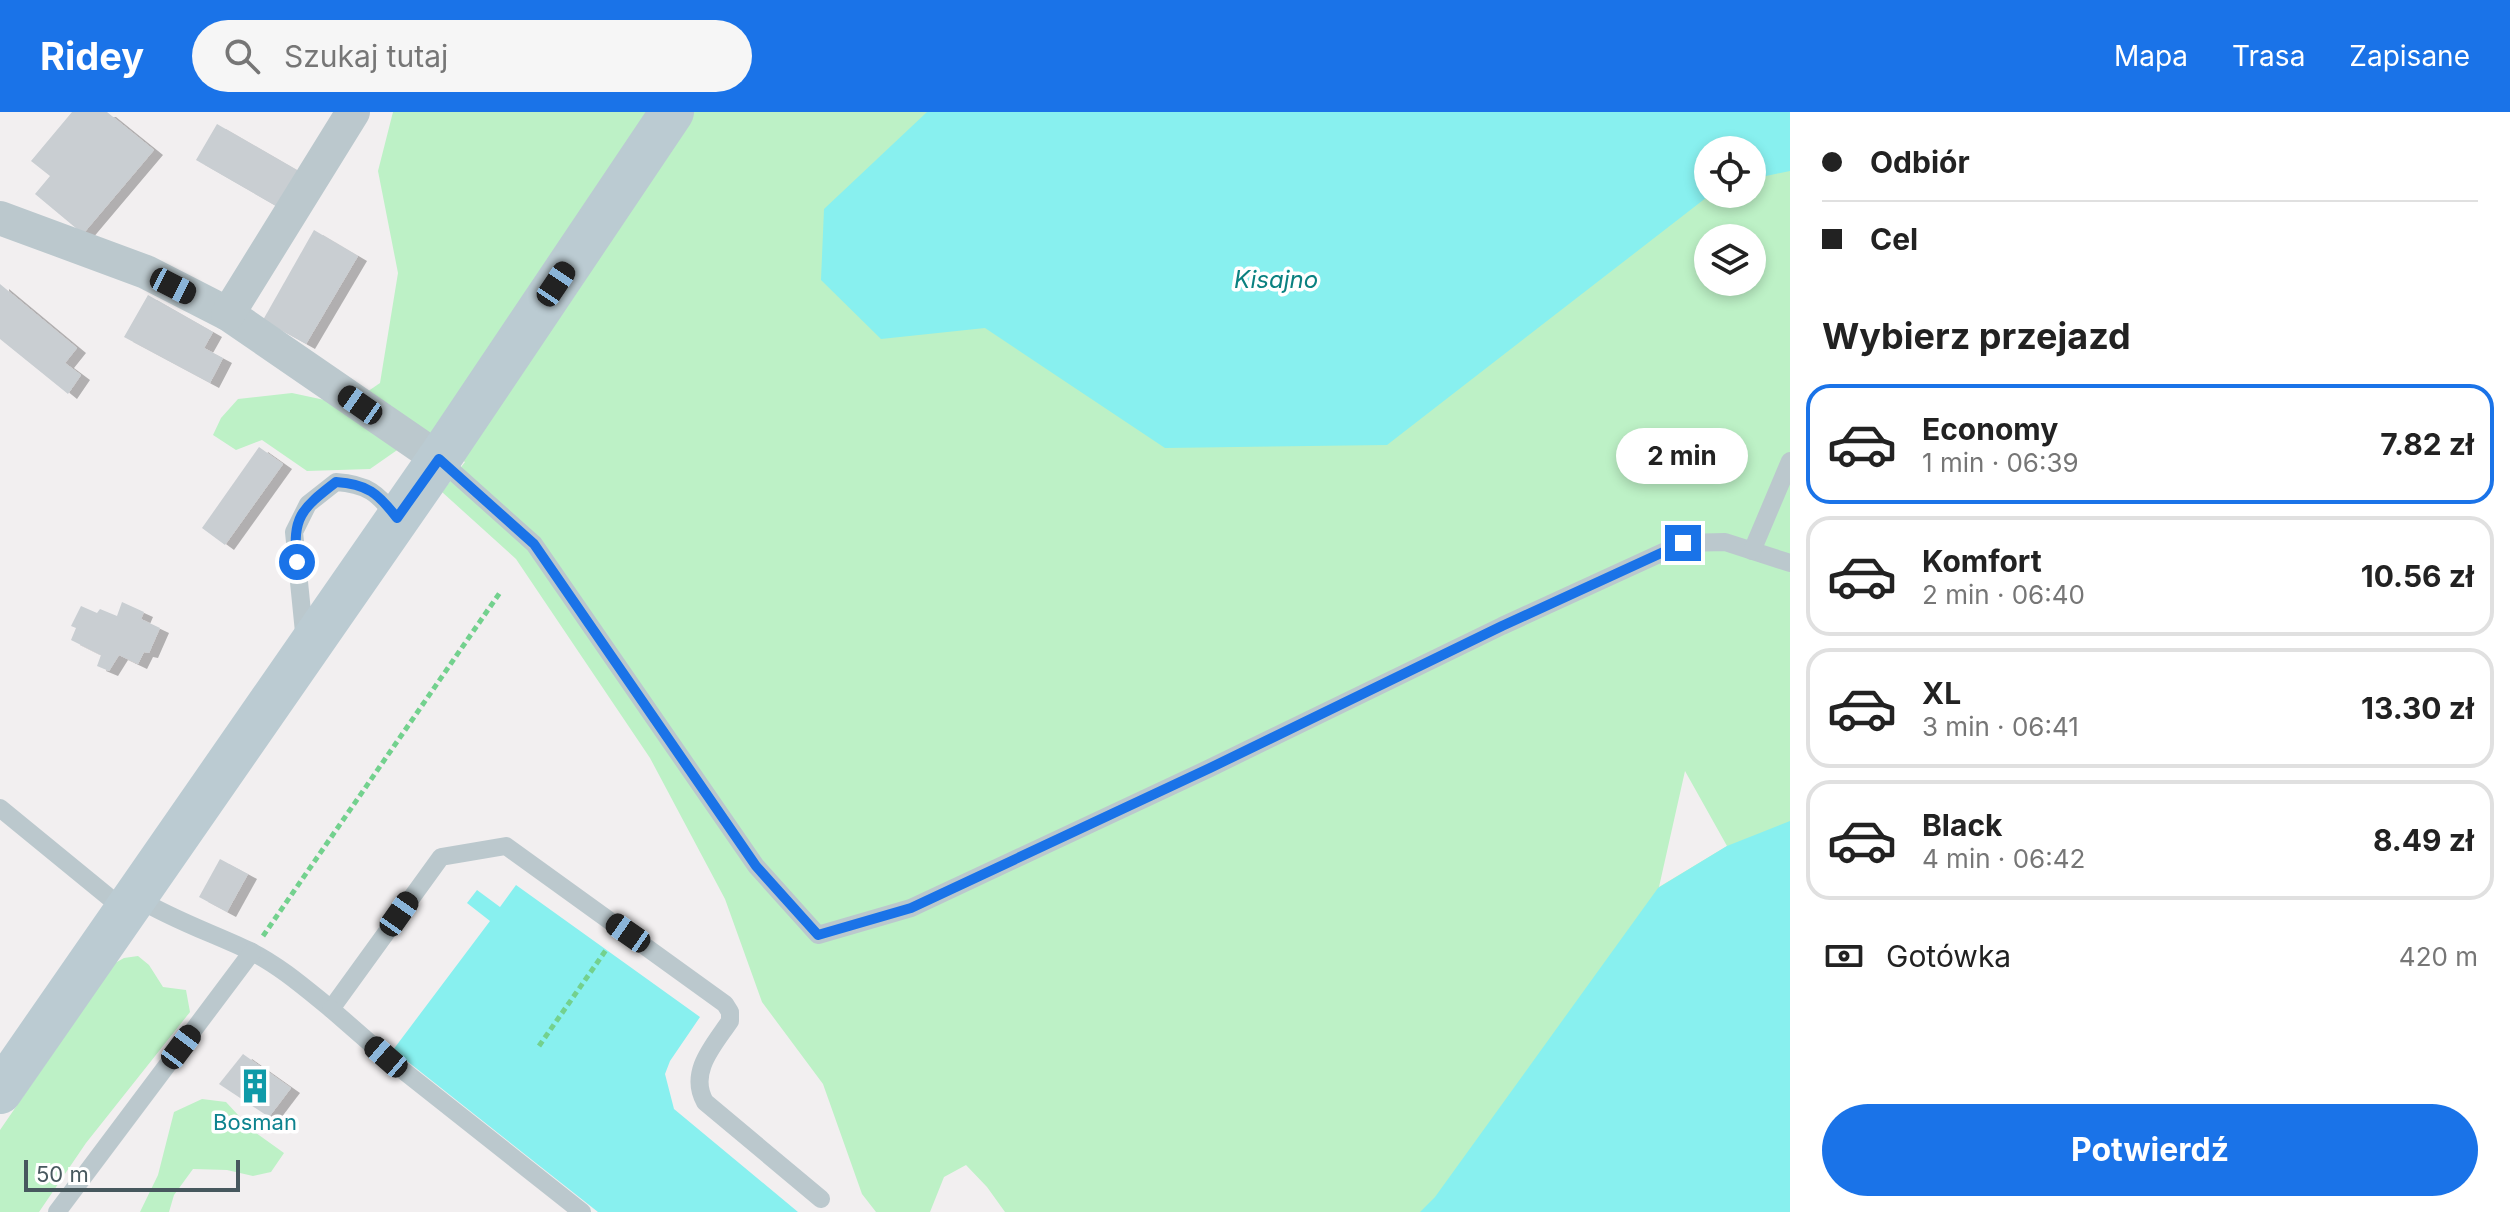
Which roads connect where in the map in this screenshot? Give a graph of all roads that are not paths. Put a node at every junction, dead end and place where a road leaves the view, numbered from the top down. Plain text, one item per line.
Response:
1 (353, 112) edge
2 (672, 112) edge
3 (0, 218) edge
4 (228, 314) junction
5 (439, 459) junction
6 (1790, 461) edge
7 (397, 518) junction
8 (1752, 551) junction
9 (1790, 563) edge
10 (305, 651) junction
11 (0, 808) edge
12 (132, 905) junction
13 (252, 952) junction
14 (331, 1009) junction
15 (0, 1092) edge
16 (821, 1199) dead end
17 (57, 1212) edge
18 (582, 1212) edge

1 - 4 street
2 - 5 main road
3 - 4 street
4 - 5 street
5 - 7 main road
5 - 8 lane
6 - 8 lane
7 - 10 main road
7 - 10 lane
8 - 9 lane
10 - 12 main road
11 - 12 lane
12 - 13 lane
12 - 15 main road
13 - 14 lane
13 - 17 lane
14 - 16 lane
14 - 18 lane

